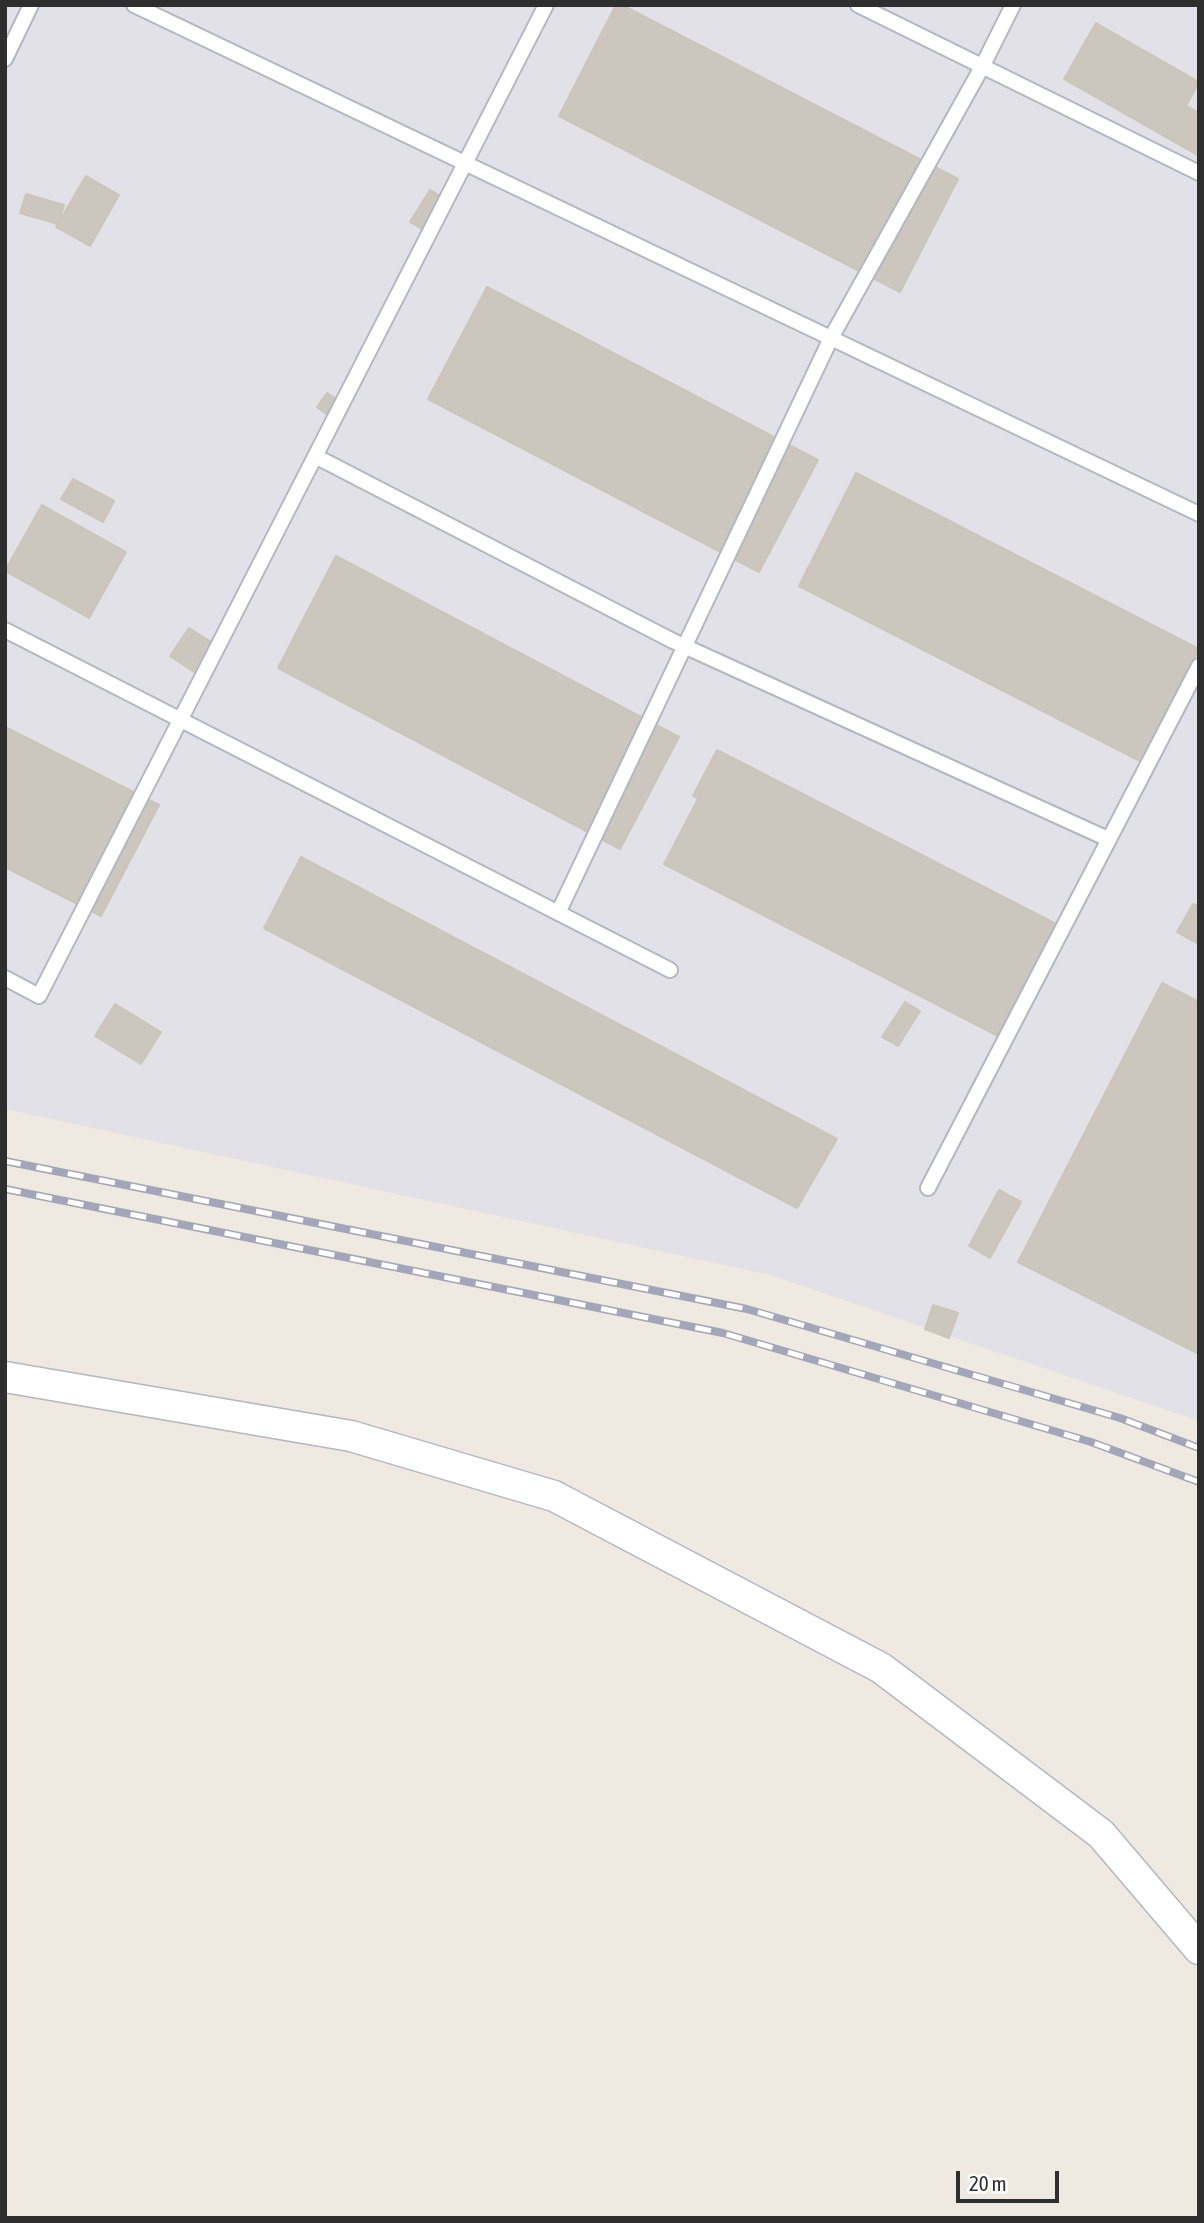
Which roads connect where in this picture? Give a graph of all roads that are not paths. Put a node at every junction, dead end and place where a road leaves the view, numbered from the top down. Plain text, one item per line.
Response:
1 (31, 5) edge
2 (134, 5) edge
3 (545, 5) edge
4 (858, 5) edge
5 (1013, 5) edge
6 (5, 59) edge
7 (982, 66) junction
8 (465, 163) junction
9 (1199, 173) edge
10 (831, 338) junction
11 (315, 456) junction
12 (1199, 514) edge
13 (5, 630) edge
14 (684, 647) junction
15 (1199, 666) edge
16 (181, 719) junction
17 (1108, 839) junction
18 (558, 913) junction
19 (670, 970) dead end
20 (5, 978) edge
21 (928, 1188) dead end
22 (5, 1377) edge
23 (1199, 1949) edge

1 - 6 lane
2 - 8 lane
3 - 8 lane
4 - 7 lane
5 - 7 lane
7 - 9 lane
7 - 10 lane
8 - 10 lane
8 - 11 lane
10 - 12 lane
10 - 14 lane
11 - 14 lane
11 - 16 lane
13 - 16 lane
14 - 17 lane
14 - 18 lane
15 - 17 lane
16 - 18 lane
16 - 20 lane
17 - 21 lane
18 - 19 lane
22 - 23 street

